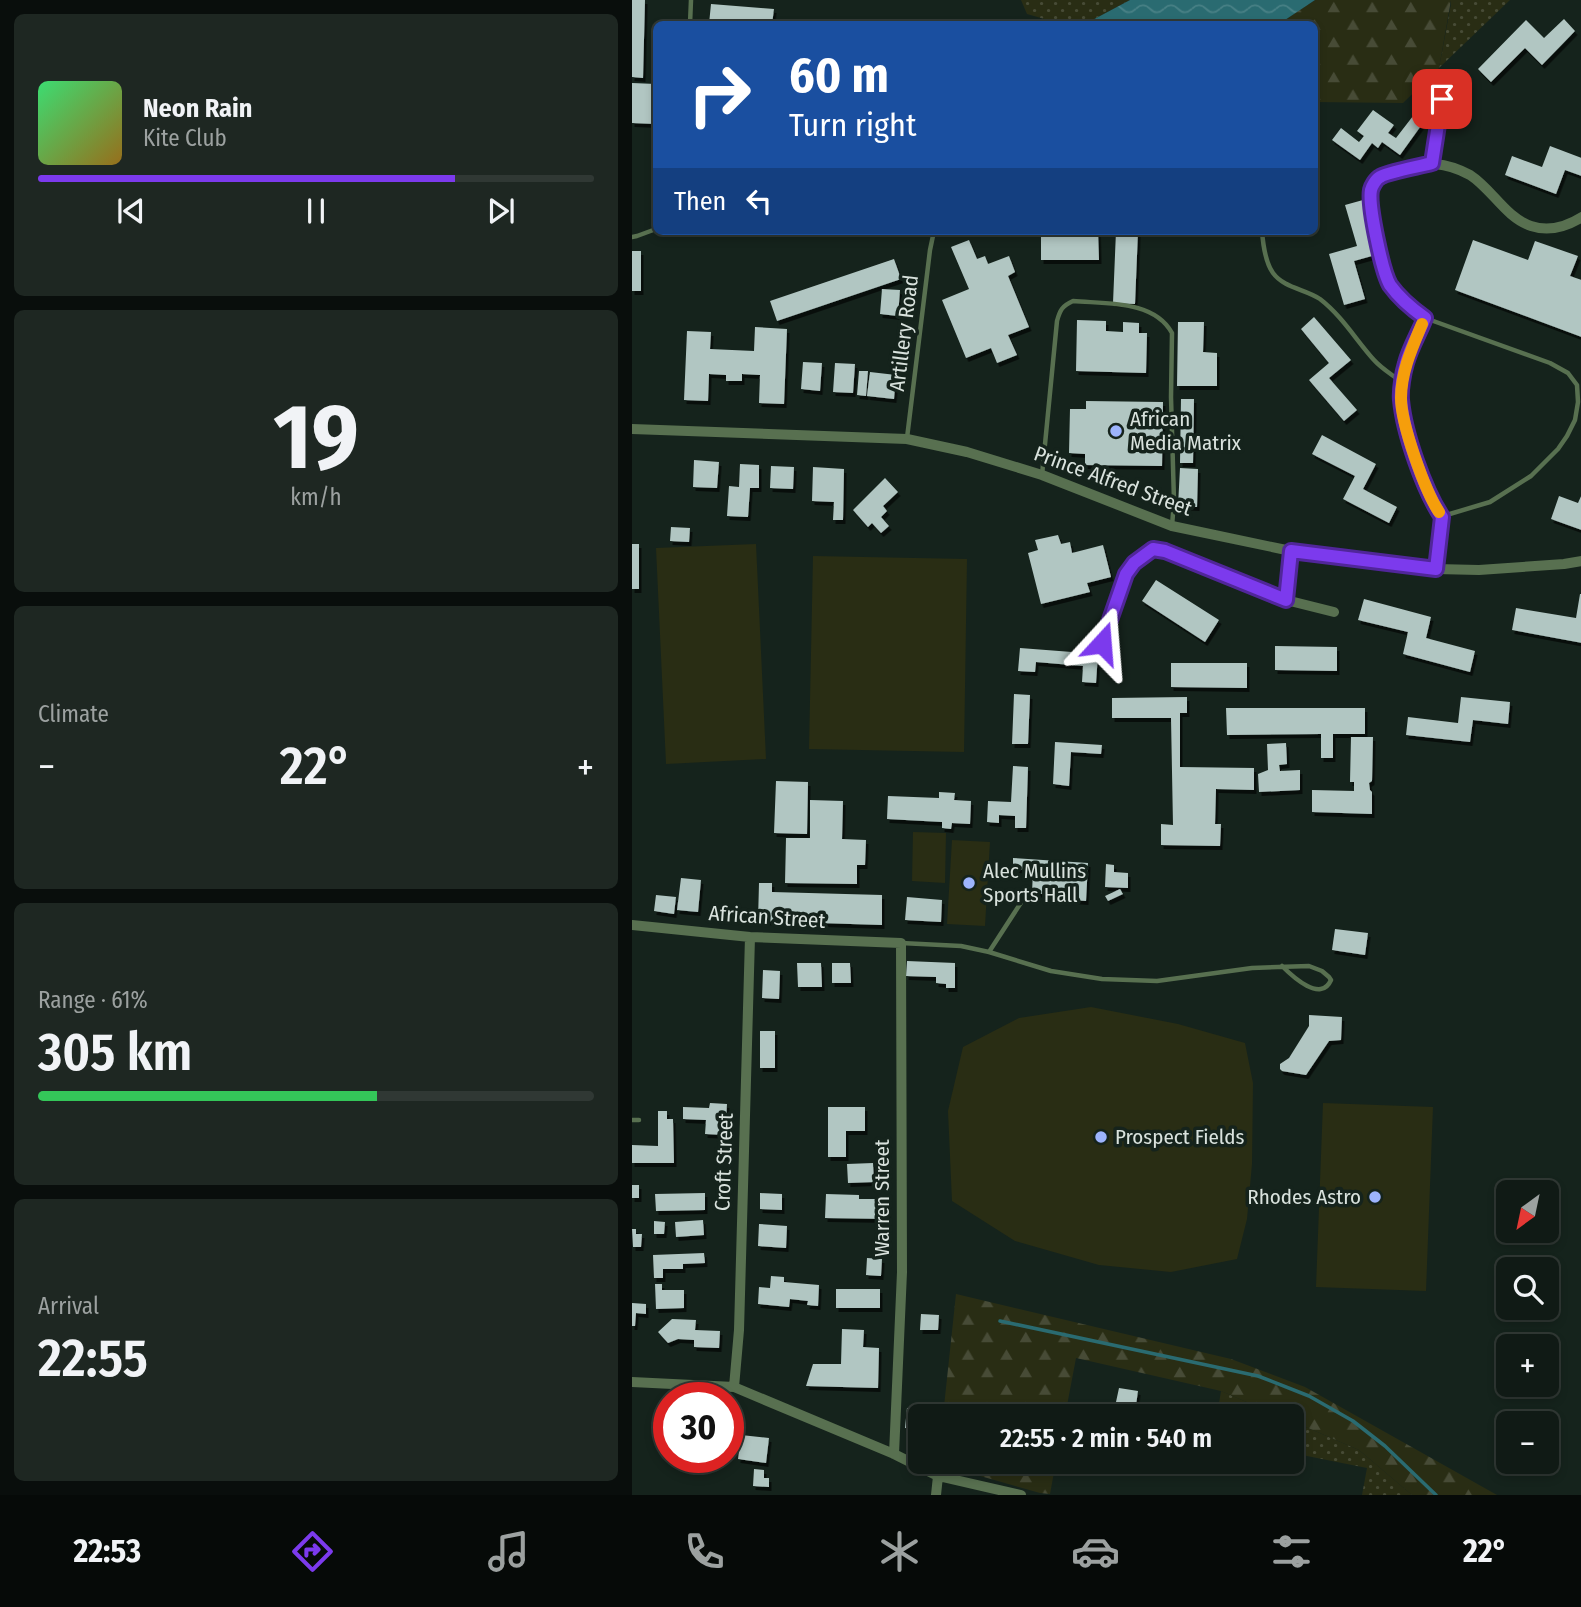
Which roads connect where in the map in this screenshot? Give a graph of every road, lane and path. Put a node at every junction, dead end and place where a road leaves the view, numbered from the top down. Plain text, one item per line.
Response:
1 (691, 0) edge
2 (690, 21) edge
3 (1445, 78) dead end
4 (1432, 163) junction
5 (1581, 217) edge
6 (653, 230) edge
7 (933, 235) edge
8 (1263, 235) edge
9 (632, 237) edge
10 (1425, 318) junction
11 (1403, 384) junction
12 (632, 429) edge
13 (907, 439) junction
14 (1042, 475) junction
15 (1442, 517) junction
16 (1172, 526) junction
17 (1291, 551) junction
18 (1581, 561) edge
19 (1436, 569) junction
20 (1286, 600) junction
21 (1334, 612) dead end
22 (1102, 643) dead end
23 (1024, 898) dead end
24 (632, 925) edge
25 (750, 937) junction
26 (900, 943) junction
27 (989, 952) junction
28 (1282, 966) junction
29 (632, 1120) edge
30 (639, 1120) dead end
31 (632, 1382) edge
32 (734, 1382) edge
33 (653, 1383) edge
34 (744, 1391) edge
35 (894, 1454) junction
36 (938, 1476) junction
37 (936, 1495) edge
38 (1021, 1495) edge

1 - 2 lane
3 - 4 street
4 - 5 street
4 - 10 street
6 - 9 lane
7 - 13 lane, Artillery Road
8 - 11 lane
10 - 11 street
10 - 15 lane
11 - 15 street
12 - 13 street, Prince Alfred Street
13 - 14 street, Prince Alfred Street
14 - 16 street, Prince Alfred Street
14 - 16 lane
15 - 19 street
16 - 17 street, Prince Alfred Street
17 - 19 street, Prince Alfred Street
17 - 20 street
18 - 19 street, Prince Alfred Street
20 - 21 street
20 - 22 street
23 - 27 lane
24 - 25 street, African Street
25 - 26 street, African Street
25 - 32 street, Croft Street
26 - 27 lane
26 - 35 street, Warren Street
27 - 28 lane
28 - 28 lane
29 - 30 lane
31 - 33 street
34 - 35 street
35 - 36 street
36 - 37 street
36 - 38 street

